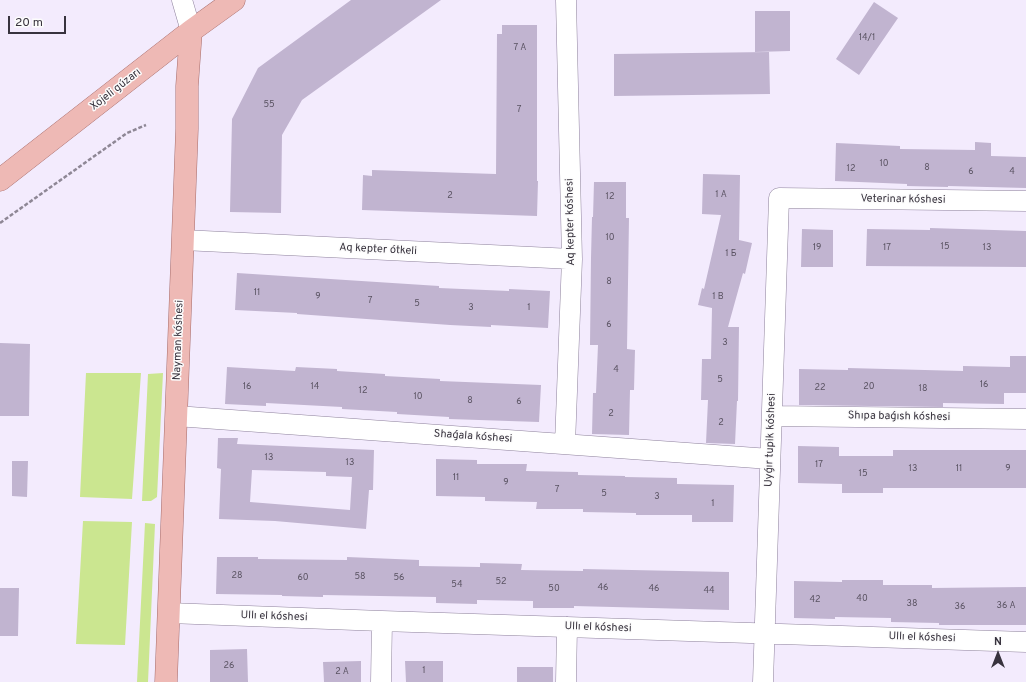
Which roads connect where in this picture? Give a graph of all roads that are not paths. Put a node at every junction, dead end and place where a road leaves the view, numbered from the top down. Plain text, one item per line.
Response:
1 (182, 0) edge
2 (234, 0) edge
3 (566, 0) edge
4 (191, 31) junction
5 (0, 180) edge
6 (779, 198) joint
7 (1026, 201) edge
8 (183, 240) junction
9 (572, 259) junction
10 (176, 416) junction
11 (772, 416) junction
12 (1026, 419) edge
13 (565, 444) junction
14 (770, 459) junction
15 (170, 613) junction
16 (382, 621) junction
17 (568, 627) junction
18 (764, 634) junction
19 (1026, 642) edge
20 (166, 682) edge
21 (381, 682) edge
22 (566, 682) edge
23 (763, 682) edge

1 - 4 street, Nayman kóshesi
2 - 4 main road, Xojeli gúzarı
3 - 9 street, Aq kepter kóshesi
4 - 5 main road, Xojeli gúzarı
4 - 8 main road, Nayman kóshesi
6 - 7 street, Veterinar kóshesi
6 - 11 street, Uyǵır tupik kóshesi
8 - 9 street, Aq kepter ótkeli
8 - 10 main road, Nayman kóshesi
9 - 13 street, Aq kepter kóshesi
10 - 13 street, Shaǵala kóshesi
10 - 15 main road, Nayman kóshesi
11 - 12 street, Shıpa baǵısh kóshesi
11 - 14 street, Uyǵır tupik kóshesi
13 - 14 street, Shaǵala kóshesi
14 - 18 street, Uyǵır tupik kóshesi
15 - 16 street, Ullı el kóshesi
15 - 20 main road, Nayman kóshesi
16 - 17 street, Ullı el kóshesi
16 - 21 street
17 - 18 street, Ullı el kóshesi
17 - 22 street
18 - 19 street, Ullı el kóshesi
18 - 23 street, Uyǵır tupik kóshesi

